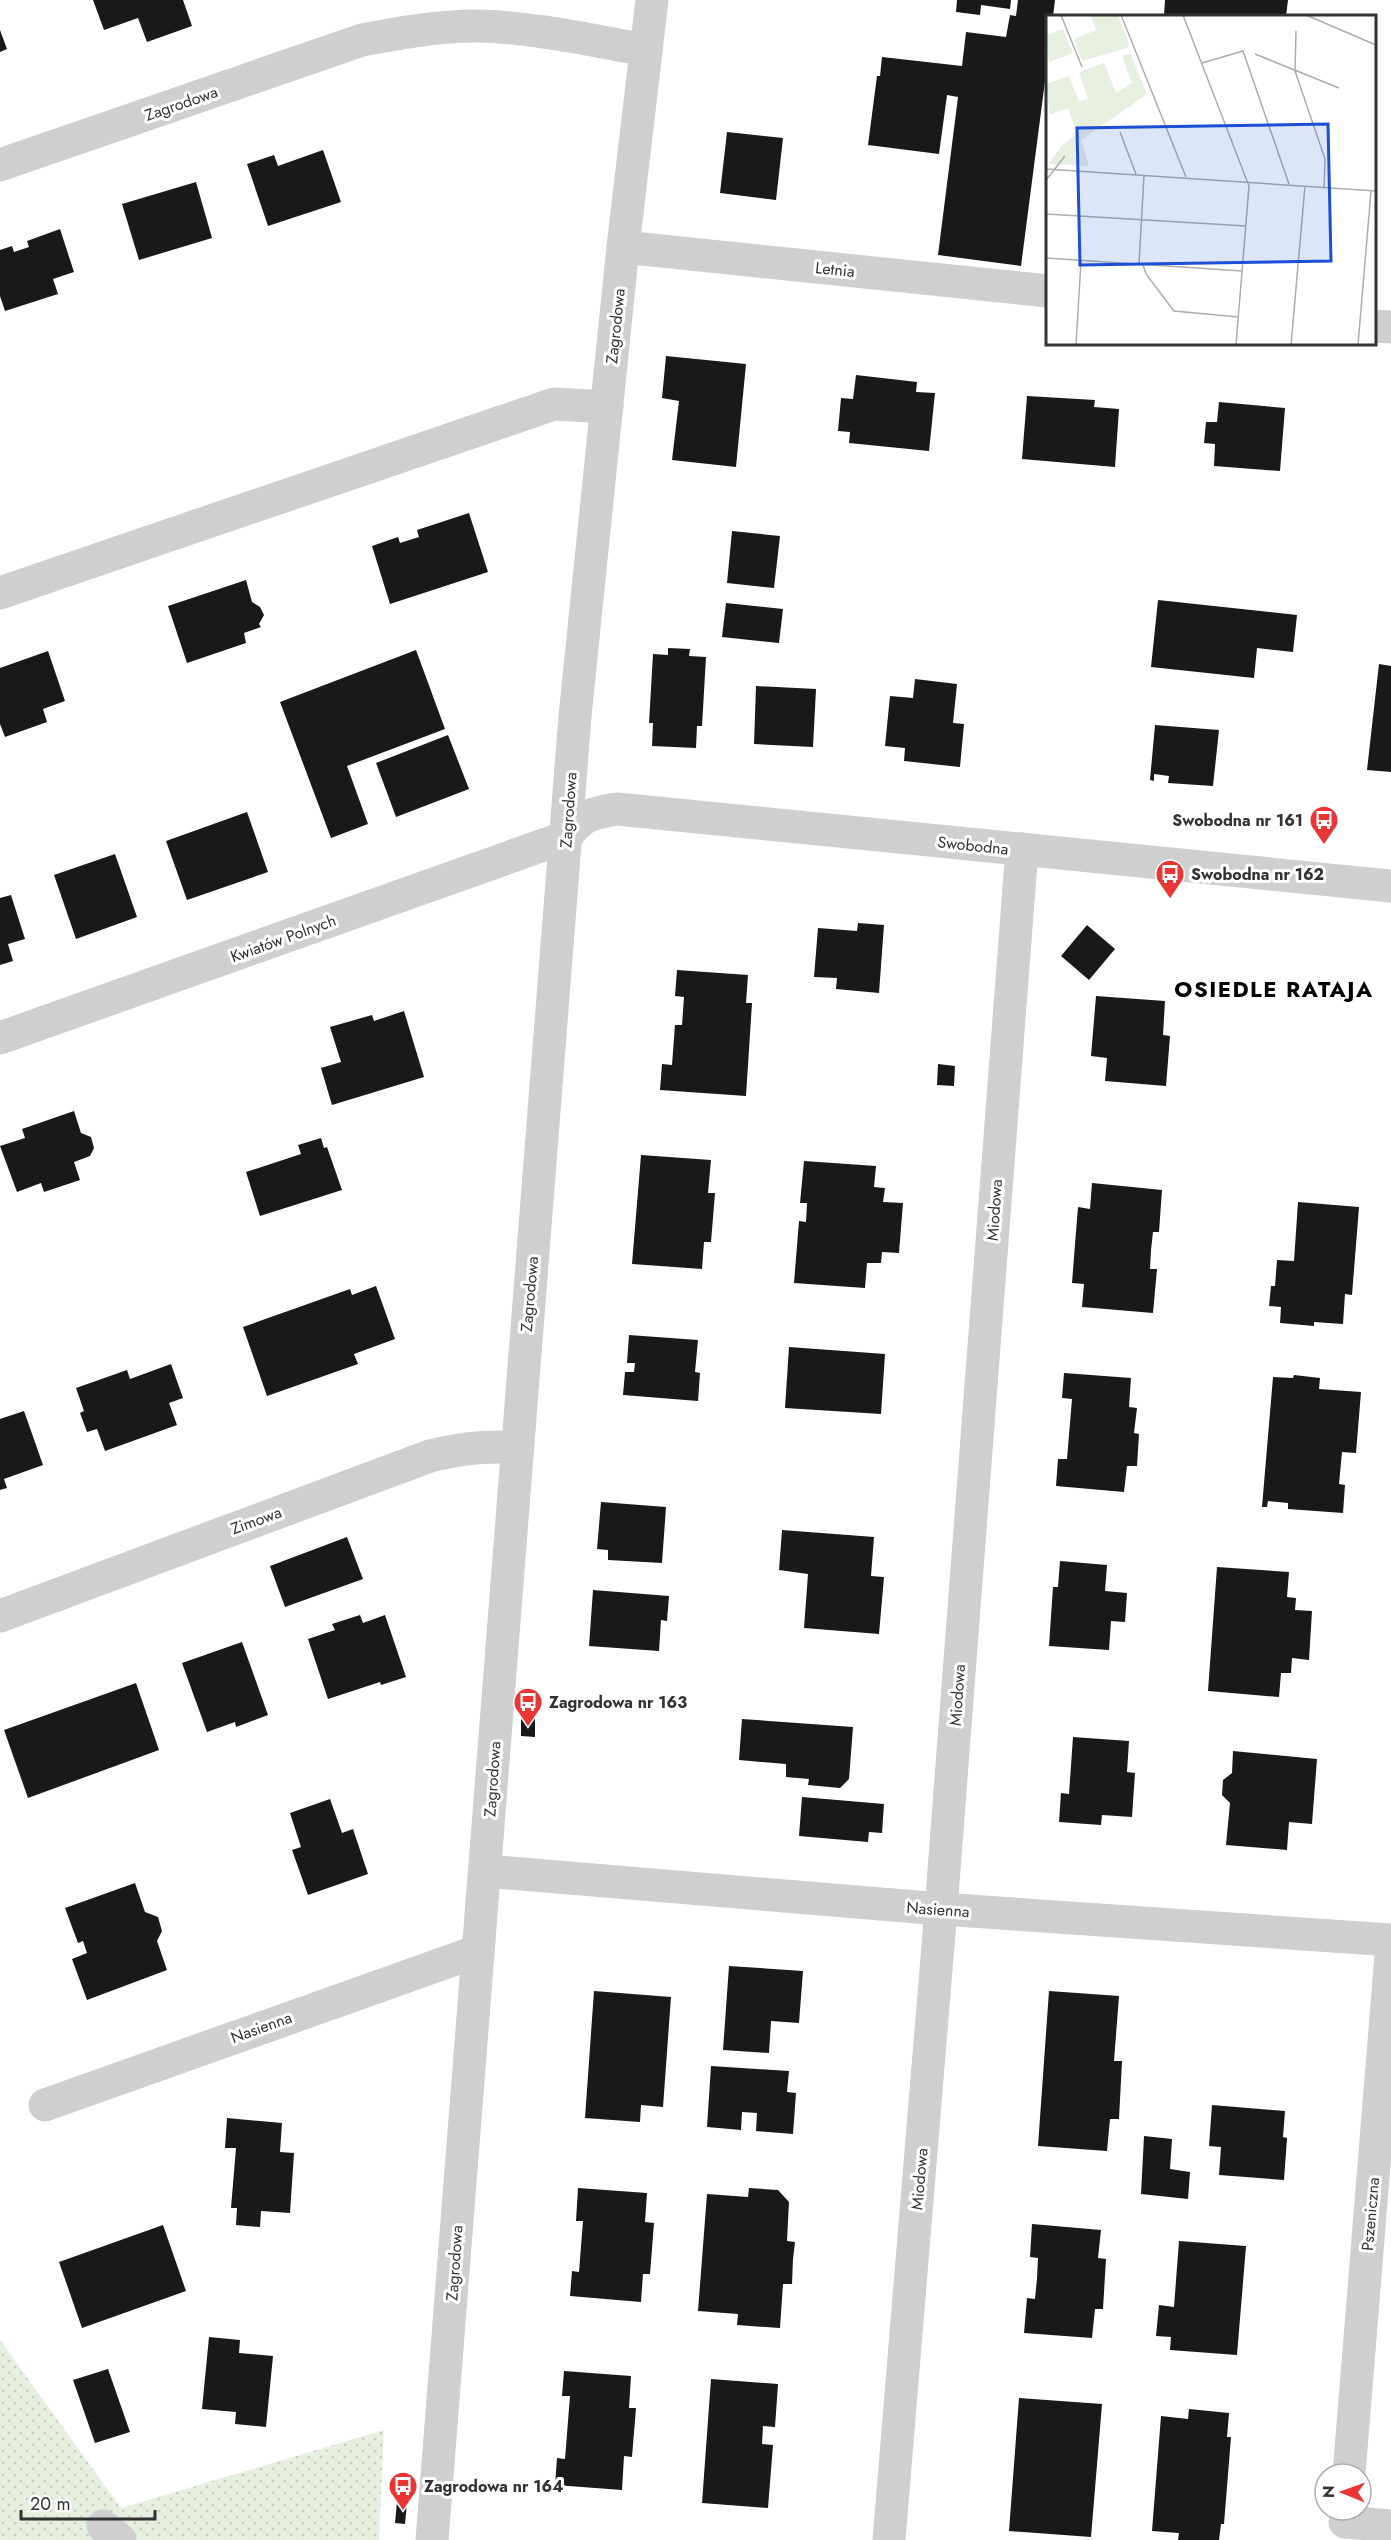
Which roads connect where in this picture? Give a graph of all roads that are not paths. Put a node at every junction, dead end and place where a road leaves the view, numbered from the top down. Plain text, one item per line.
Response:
1 (652, 0) edge
2 (646, 50) junction
3 (0, 165) edge
4 (623, 247) junction
5 (1046, 291) edge
6 (1376, 326) edge
7 (1391, 327) edge
8 (607, 407) junction
9 (0, 593) edge
10 (566, 837) junction
11 (1022, 849) junction
12 (1391, 886) edge
13 (0, 1038) edge
14 (516, 1448) junction
15 (0, 1616) edge
16 (485, 1871) junction
17 (941, 1909) junction
18 (1391, 1940) edge
19 (478, 1951) junction
20 (1391, 1955) edge
21 (45, 2105) dead end
22 (1350, 2462) edge
23 (1345, 2524) edge
24 (1391, 2526) edge
25 (432, 2540) edge
26 (889, 2540) edge

1 - 2 street, Zagrodowa
2 - 3 street, Zagrodowa
2 - 4 street, Zagrodowa
4 - 5 street, Letnia
4 - 8 street, Zagrodowa
6 - 7 street
8 - 9 street
8 - 10 street, Zagrodowa
10 - 11 street, Swobodna
10 - 13 street, Kwiatów Polnych
10 - 14 street, Zagrodowa
11 - 12 street, Swobodna
11 - 17 street, Miodowa
14 - 15 street, Zimowa
14 - 16 street, Zagrodowa
16 - 17 street, Nasienna
16 - 19 street, Zagrodowa
17 - 18 street, Nasienna
17 - 26 street, Miodowa
19 - 21 street, Nasienna
19 - 25 street, Zagrodowa
20 - 22 street, Pszeniczna
23 - 24 street

